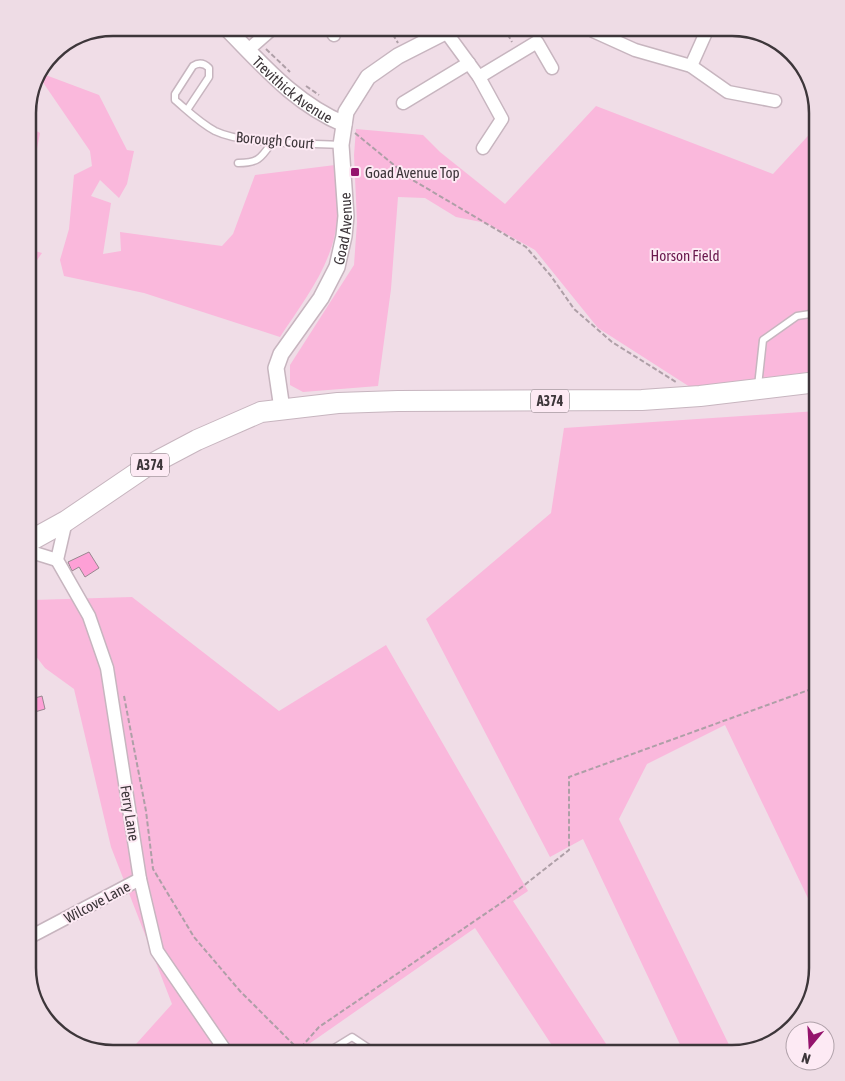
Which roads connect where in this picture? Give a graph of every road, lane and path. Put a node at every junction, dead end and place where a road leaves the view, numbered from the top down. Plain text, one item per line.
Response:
1 (238, 36) edge
2 (249, 36) edge
3 (264, 36) edge
4 (394, 36) edge
5 (438, 36) edge
6 (453, 36) edge
7 (508, 36) edge
8 (604, 36) edge
9 (704, 36) edge
10 (252, 46) junction
11 (404, 53) junction
12 (518, 53) junction
13 (469, 63) junction
14 (691, 66) junction
15 (552, 68) dead end
16 (290, 73) dead end
17 (479, 77) junction
18 (304, 85) dead end
19 (322, 100) dead end
20 (775, 102) dead end
21 (404, 103) dead end
22 (187, 110) junction
23 (344, 124) junction
24 (273, 141) junction
25 (341, 146) junction
26 (483, 148) dead end
27 (238, 163) dead end
28 (809, 314) edge
29 (809, 383) edge
30 (757, 389) junction
31 (681, 397) junction
32 (282, 409) junction
33 (66, 521) junction
34 (36, 538) edge
35 (36, 553) edge
36 (57, 560) junction
37 (809, 690) edge
38 (121, 692) dead end
39 (140, 879) junction
40 (36, 934) edge
41 (219, 1045) edge
42 (294, 1045) edge
43 (304, 1045) edge
44 (340, 1045) edge
45 (363, 1045) edge

1 - 10 street, Trevithick Avenue
2 - 10 path
3 - 10 street
4 - 11 path
5 - 11 street, Goad Avenue
6 - 13 street
7 - 12 path
8 - 14 street
9 - 14 street
10 - 16 path
10 - 23 street, Trevithick Avenue
11 - 23 street, Goad Avenue
12 - 15 street
12 - 17 street
13 - 17 street
13 - 21 street
14 - 20 street
17 - 26 street
18 - 19 path
22 - 22 lane, Borough Court
22 - 24 lane, Borough Court
23 - 25 street, Goad Avenue
23 - 31 path
24 - 25 lane, Borough Court
24 - 27 lane
25 - 32 street, Goad Avenue
28 - 30 lane
29 - 30 main road, A374
30 - 31 main road, A374
31 - 32 main road, A374
32 - 33 main road, A374
33 - 34 main road, A374
33 - 36 street
35 - 36 street
36 - 39 street, Ferry Lane
37 - 43 path
38 - 42 path
39 - 40 street, Wilcove Lane
39 - 41 street, Ferry Lane
44 - 45 lane

